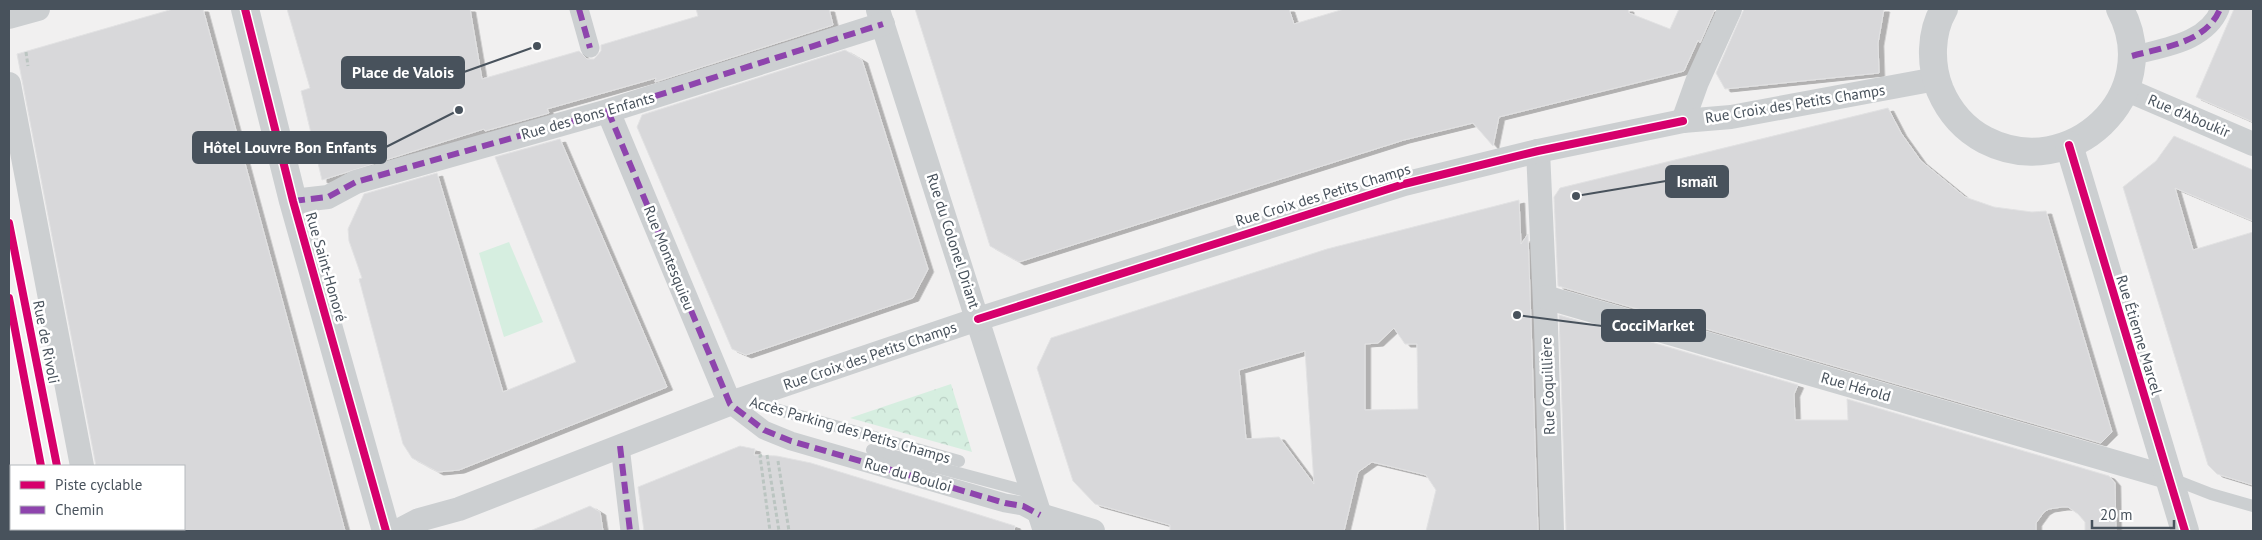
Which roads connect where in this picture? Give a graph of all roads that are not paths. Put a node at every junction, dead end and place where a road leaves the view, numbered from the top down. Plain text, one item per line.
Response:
1 (38, 9) edge
2 (245, 9) edge
3 (579, 9) edge
4 (1730, 9) edge
5 (2120, 9) edge
6 (2220, 9) edge
7 (1940, 10) edge
8 (880, 16) edge
9 (9, 17) edge
10 (590, 48) dead end
11 (2132, 56) junction
12 (1936, 80) junction
13 (9, 84) edge
14 (2125, 89) junction
15 (608, 111) junction
16 (1683, 121) junction
17 (2253, 144) edge
18 (2069, 145) junction
19 (1538, 151) junction
20 (293, 201) junction
21 (1545, 298) junction
22 (978, 319) junction
23 (736, 402) junction
24 (620, 446) junction
25 (872, 450) dead end
26 (959, 462) dead end
27 (82, 465) edge
28 (2168, 477) junction
29 (2253, 506) edge
30 (1039, 513) edge
31 (386, 531) edge
32 (398, 531) edge
33 (630, 531) edge
34 (1093, 531) edge
35 (1552, 531) edge
36 (2185, 531) edge

1 - 9 street
2 - 20 street, Rue Saint-Honoré
3 - 10 street
4 - 16 street
5 - 11 street
6 - 11 street
7 - 12 street
8 - 15 street, Rue des Bons Enfants
8 - 22 street, Rue du Colonel Driant
11 - 14 street
12 - 16 street, Rue Croix des Petits Champs
12 - 18 street
13 - 27 street, Rue de Rivoli
14 - 17 street, Rue d'Aboukir
14 - 18 street
15 - 20 street, Rue des Bons Enfants
15 - 23 street, Rue Montesquieu
16 - 19 street, Rue Croix des Petits Champs
18 - 28 street, Rue Étienne Marcel
19 - 21 street, Rue Coquillière
19 - 22 street, Rue Croix des Petits Champs
20 - 31 street, Rue Saint-Honoré
21 - 28 street, Rue Hérold
21 - 35 street, Rue Coquillière
22 - 23 street, Rue Croix des Petits Champs
22 - 30 street, Rue du Colonel Driant
23 - 24 street, Rue Croix des Petits Champs
23 - 26 lane, Accès Parking des Petits Champs
23 - 30 street, Rue du Bouloi
24 - 32 street, Rue Croix des Petits Champs
24 - 33 street
25 - 30 lane, Accès Parking des Petits Champs
28 - 29 lane
28 - 36 street, Rue Étienne Marcel
30 - 34 street, Rue du Bouloi

